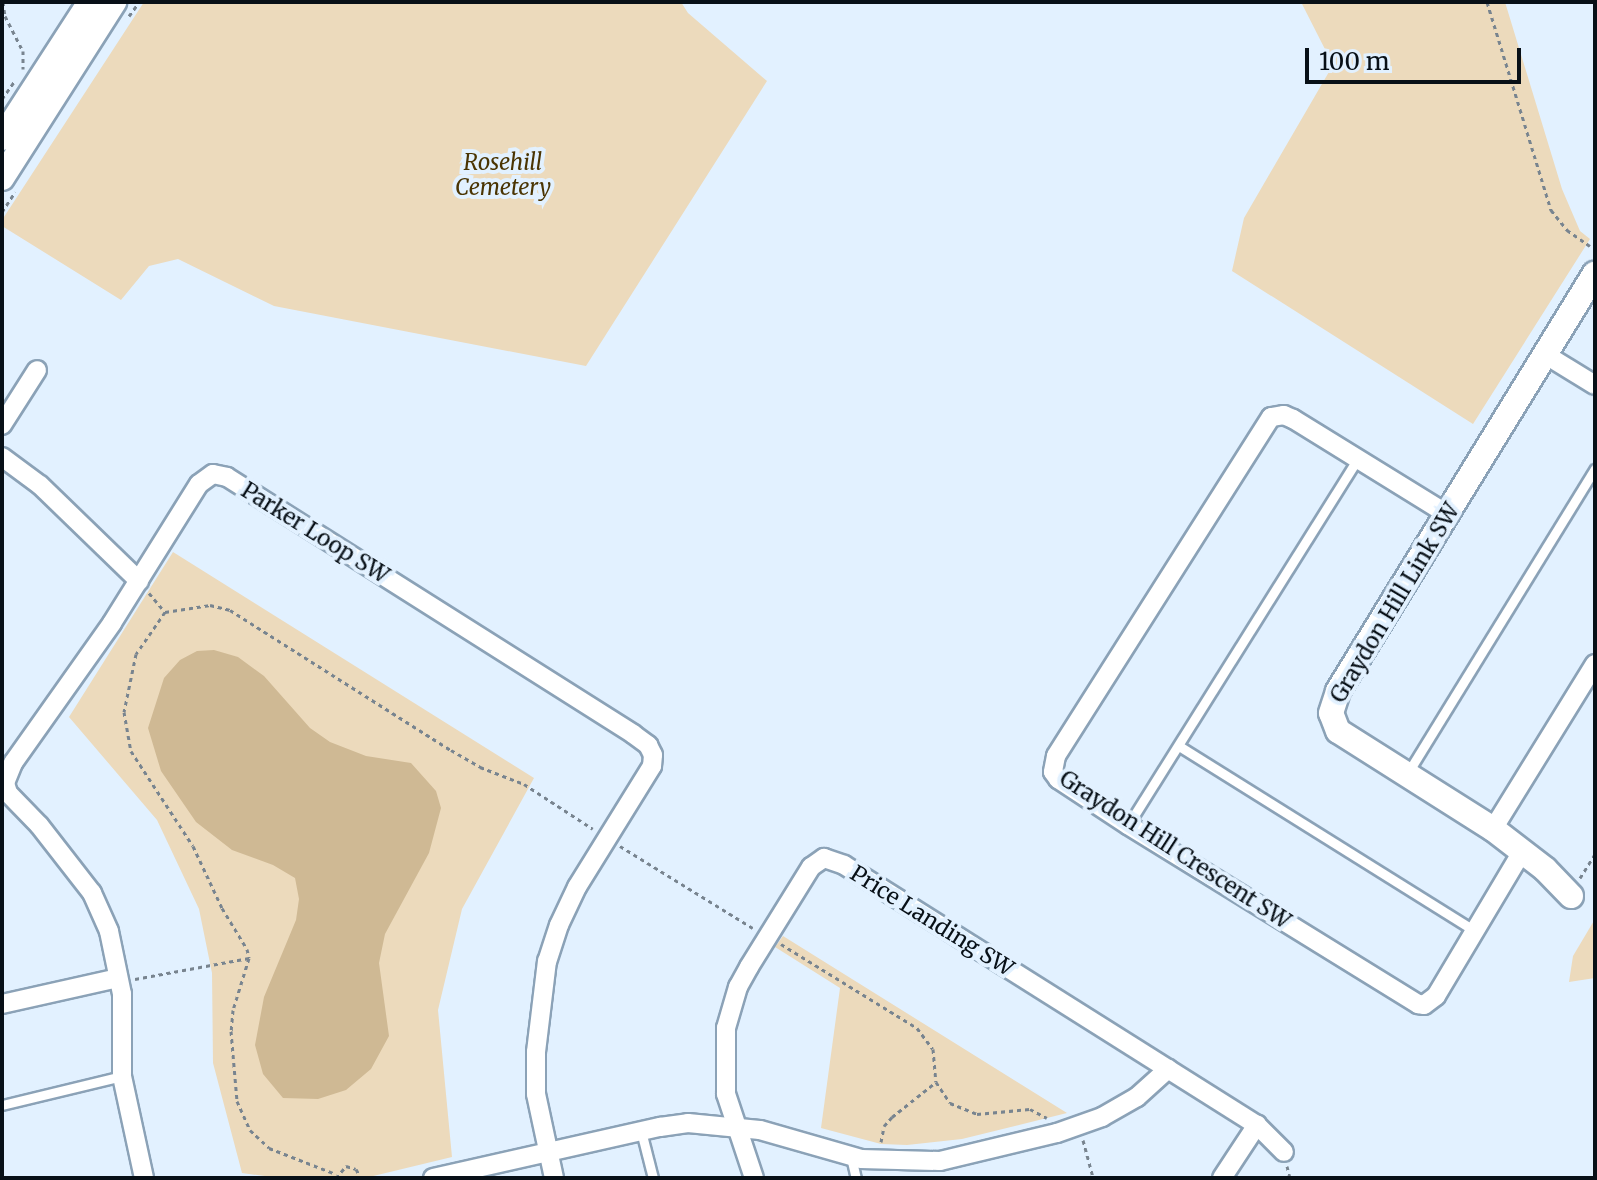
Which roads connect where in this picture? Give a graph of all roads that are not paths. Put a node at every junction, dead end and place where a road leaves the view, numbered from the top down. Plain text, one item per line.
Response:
1 (90, 2) edge
2 (114, 2) edge
3 (2, 138) edge
4 (2, 178) edge
5 (1595, 274) edge
6 (1546, 355) junction
7 (37, 370) dead end
8 (1595, 385) edge
9 (2, 425) edge
10 (2, 457) edge
11 (1358, 459) junction
12 (1595, 469) edge
13 (1447, 514) junction
14 (139, 581) junction
15 (1595, 664) edge
16 (1179, 746) junction
17 (1407, 774) junction
18 (1128, 825) junction
19 (1493, 829) junction
20 (1523, 850) junction
21 (1580, 892) road end
22 (1475, 931) junction
23 (118, 978) junction
24 (2, 1004) edge
25 (1168, 1069) junction
26 (122, 1076) junction
27 (2, 1105) edge
28 (734, 1125) junction
29 (1257, 1125) junction
30 (641, 1131) junction
31 (548, 1151) junction
32 (1284, 1152) dead end
33 (851, 1157) junction
34 (444, 1177) edge
35 (144, 1178) edge
36 (554, 1178) edge
37 (653, 1178) edge
38 (754, 1178) edge
39 (856, 1178) edge
40 (1222, 1178) edge

1 - 3 street
2 - 4 street
5 - 6 street, Graydon Hill Link SW
6 - 8 street
6 - 13 street, Graydon Hill Link SW
7 - 9 street
10 - 14 street
11 - 13 street, Graydon Hill Crescent SW
11 - 16 lane
11 - 18 street, Graydon Hill Crescent SW
12 - 17 lane
13 - 17 street, Graydon Hill Link SW
14 - 23 street, Parker Loop SW
14 - 31 street, Parker Loop SW
15 - 19 street
16 - 18 lane
16 - 22 lane
17 - 19 street, Graydon Hill Link SW
18 - 22 street, Graydon Hill Crescent SW
19 - 20 street, Graydon Hill Link SW
20 - 21 street, Graydon Hill Link SW
20 - 22 street, Graydon Hill Crescent SW
23 - 24 street
23 - 26 street, Parker Loop SW
25 - 28 street, Price Landing SW
25 - 29 street, Price Landing SW
25 - 33 street
26 - 27 lane
26 - 35 street, Parker Loop SW
28 - 30 street
28 - 33 street
28 - 38 street
29 - 32 street, Price Landing SW
29 - 40 street
30 - 31 street
30 - 37 lane
31 - 34 street
31 - 36 street
33 - 39 lane

